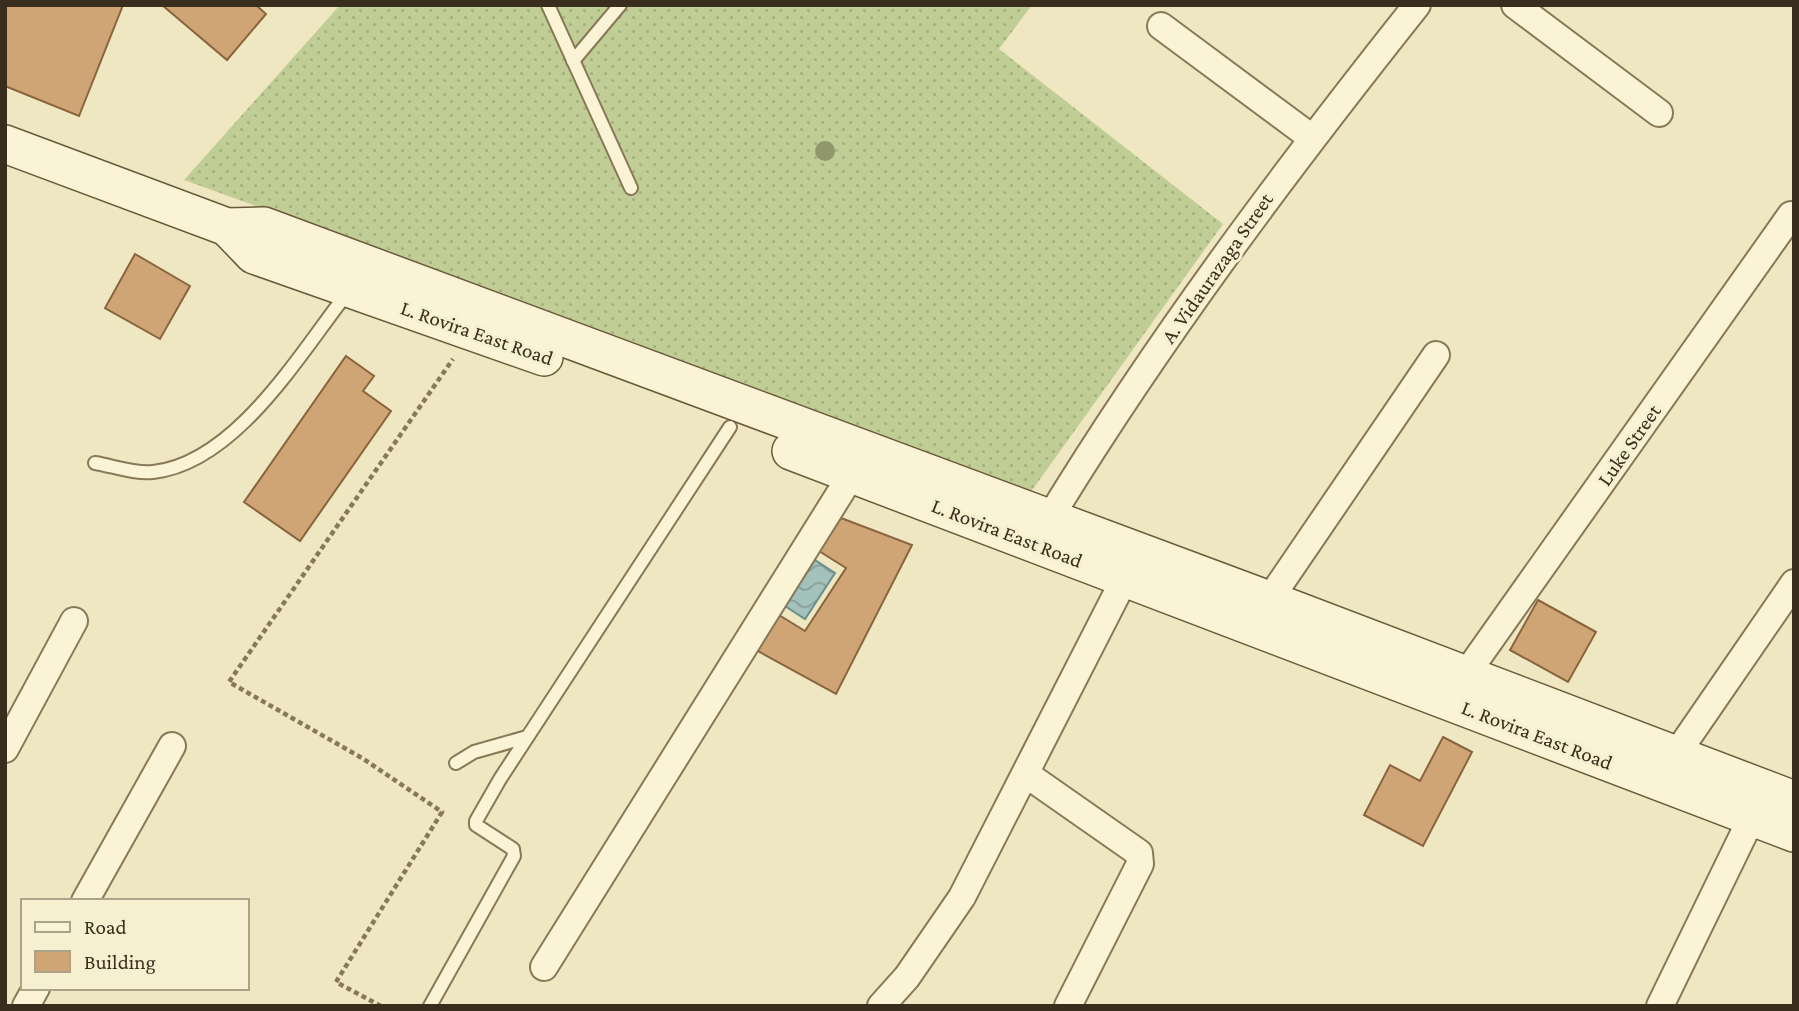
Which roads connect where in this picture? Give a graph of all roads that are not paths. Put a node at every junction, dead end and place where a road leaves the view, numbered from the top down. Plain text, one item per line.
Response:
1 (548, 5) edge
2 (620, 5) edge
3 (1417, 5) edge
4 (1515, 5) edge
5 (1161, 26) dead end
6 (573, 61) junction
7 (1659, 113) dead end
8 (1312, 138) junction
9 (5, 145) edge
10 (631, 188) dead end
11 (1791, 215) dead end
12 (228, 227) junction
13 (351, 289) junction
14 (1436, 355) dead end
15 (730, 427) junction
16 (95, 463) dead end
17 (852, 474) junction
18 (1041, 532) junction
19 (1125, 578) junction
20 (1794, 583) edge
21 (1269, 600) junction
22 (74, 621) dead end
23 (1375, 658) junction
24 (1466, 674) junction
25 (527, 737) junction
26 (172, 746) dead end
27 (5, 749) edge
28 (1675, 756) junction
29 (456, 763) dead end
30 (1026, 774) junction
31 (1715, 787) junction
32 (1794, 800) edge
33 (1752, 817) junction
34 (1794, 833) edge
35 (86, 899) edge
36 (544, 967) dead end
37 (35, 990) edge
38 (26, 1006) edge
39 (430, 1006) edge
40 (881, 1006) edge
41 (1068, 1006) edge
42 (1660, 1006) edge

1 - 6 lane
2 - 6 lane
3 - 8 street, A. Vidaurazaga Street
4 - 7 street
5 - 8 street
6 - 10 lane
8 - 18 street, A. Vidaurazaga Street
9 - 12 main road, L. Rovira East Road
11 - 24 street, Luke Street
12 - 13 main road, L. Rovira East Road
12 - 18 main road, L. Rovira East Road
13 - 15 main road, L. Rovira East Road
13 - 16 lane
14 - 21 street
15 - 17 main road, L. Rovira East Road
15 - 25 lane
17 - 18 main road, L. Rovira East Road
17 - 36 street
18 - 19 main road, L. Rovira East Road
18 - 21 main road, L. Rovira East Road
19 - 23 main road, L. Rovira East Road
19 - 30 street
20 - 28 street
21 - 23 main road, L. Rovira East Road
22 - 27 street
23 - 24 main road, L. Rovira East Road
23 - 31 main road, L. Rovira East Road
24 - 28 main road, L. Rovira East Road
25 - 29 lane
25 - 39 lane
26 - 35 street
28 - 31 main road, L. Rovira East Road
30 - 40 street
30 - 41 street
31 - 32 main road, L. Rovira East Road
31 - 33 main road, L. Rovira East Road
33 - 34 main road, L. Rovira East Road
33 - 42 street
37 - 38 street

